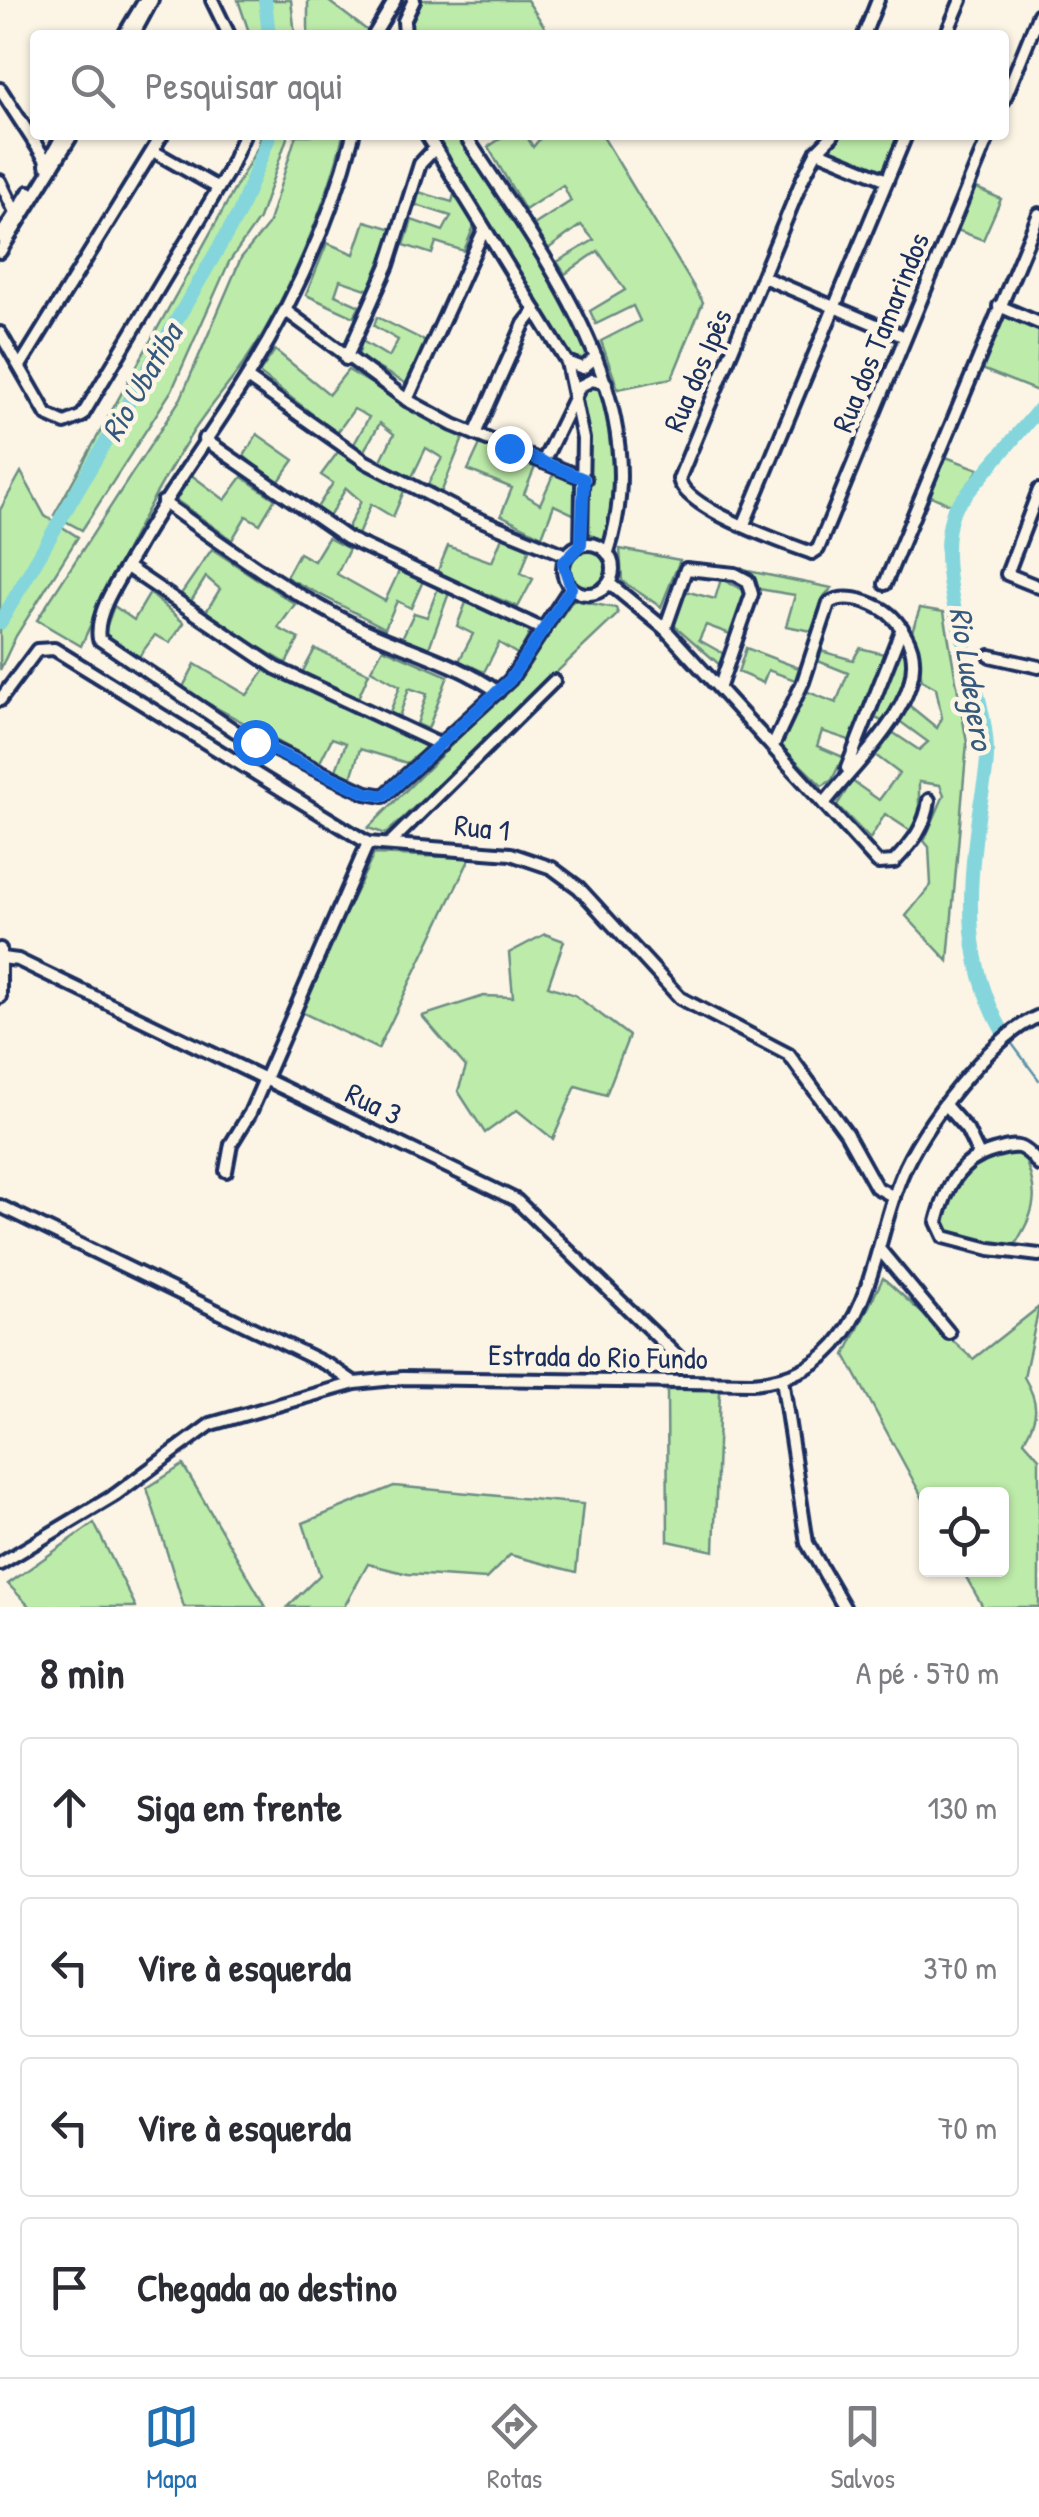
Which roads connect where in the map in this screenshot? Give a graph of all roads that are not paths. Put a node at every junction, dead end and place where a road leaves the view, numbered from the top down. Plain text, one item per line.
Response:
1 (144, 0) edge
2 (152, 0) edge
3 (212, 0) edge
4 (878, 0) edge
5 (961, 0) edge
6 (405, 2) edge
7 (1039, 14) edge
8 (376, 29) edge
9 (133, 30) edge
10 (134, 30) edge
11 (226, 30) edge
12 (404, 30) edge
13 (866, 30) edge
14 (948, 30) edge
15 (1009, 88) edge
16 (0, 90) edge
17 (57, 140) edge
18 (63, 140) edge
19 (159, 140) edge
20 (242, 140) edge
21 (352, 140) edge
22 (429, 140) edge
23 (469, 140) edge
24 (828, 140) edge
25 (904, 140) edge
26 (988, 140) edge
27 (435, 148) junction
28 (36, 150) junction
29 (153, 150) junction
30 (818, 151) junction
31 (445, 163) junction
32 (49, 166) junction
33 (0, 180) edge
34 (888, 180) junction
35 (417, 182) junction
36 (218, 188) junction
37 (9, 196) junction
38 (28, 200) junction
39 (1039, 214) edge
40 (17, 215) junction
41 (484, 230) junction
42 (0, 238) edge
43 (492, 243) junction
44 (1026, 243) junction
45 (1039, 248) edge
46 (0, 252) edge
47 (472, 255) junction
48 (763, 277) junction
49 (833, 306) junction
50 (999, 306) junction
51 (536, 310) junction
52 (286, 311) junction
53 (543, 322) junction
54 (1039, 323) edge
55 (0, 334) edge
56 (904, 337) junction
57 (518, 340) junction
58 (596, 357) junction
59 (346, 358) junction
60 (567, 362) junction
61 (20, 366) junction
62 (247, 378) junction
63 (606, 383) junction
64 (575, 396) junction
65 (407, 400) junction
66 (475, 434) junction
67 (204, 439) junction
68 (543, 462) junction
69 (584, 479) junction
70 (1039, 490) edge
71 (163, 502) junction
72 (744, 524) junction
73 (581, 544) junction
74 (818, 550) joint
75 (608, 552) junction
76 (566, 555) junction
77 (127, 567) junction
78 (609, 584) junction
79 (885, 584) dead end
80 (1039, 587) edge
81 (571, 588) junction
82 (665, 628) junction
83 (902, 628) junction
84 (544, 630) junction
85 (895, 646) junction
86 (913, 648) junction
87 (990, 656) dead end
88 (1039, 667) edge
89 (554, 681) dead end
90 (720, 686) junction
91 (498, 692) junction
92 (0, 700) edge
93 (870, 716) junction
94 (886, 728) junction
95 (441, 745) junction
96 (773, 746) junction
97 (843, 778) junction
98 (928, 800) dead end
99 (824, 804) junction
100 (391, 842) junction
101 (368, 843) junction
102 (1, 954) edge
103 (0, 996) edge
104 (1039, 1016) edge
105 (264, 1078) junction
106 (946, 1106) junction
107 (978, 1153) junction
108 (1039, 1165) edge
109 (226, 1171) dead end
110 (894, 1197) junction
111 (0, 1206) edge
112 (880, 1250) junction
113 (1039, 1255) edge
114 (949, 1332) dead end
115 (680, 1358) dead end
116 (782, 1379) junction
117 (356, 1384) junction
118 (0, 1564) edge
119 (844, 1607) edge

1 - 9 street
2 - 10 street
3 - 11 street
4 - 13 street
5 - 14 street
6 - 8 street
6 - 12 street
7 - 15 street
16 - 28 street
17 - 28 street
18 - 32 street
19 - 29 street
20 - 36 street
21 - 52 street
22 - 27 street
23 - 58 street
24 - 30 street, Rua dos Ipês
25 - 34 street
26 - 56 street, Rua dos Tamarindos
27 - 31 street
27 - 35 street
28 - 32 street
29 - 36 street
29 - 61 street
30 - 34 street
30 - 48 street, Rua dos Ipês
31 - 35 street
31 - 41 street
32 - 38 street
33 - 37 street
34 - 49 street
35 - 59 street
36 - 61 street
37 - 38 street
37 - 40 street
38 - 40 street
39 - 44 street
40 - 42 street
40 - 46 street
41 - 43 street
41 - 47 street
43 - 47 street
43 - 51 street
44 - 45 street
44 - 50 street
47 - 65 street
48 - 49 street
48 - 72 street, Rua dos Ipês
49 - 56 street
49 - 72 street
50 - 54 street
50 - 79 street
51 - 53 street
51 - 57 street
52 - 59 street
52 - 62 street
53 - 57 street
53 - 60 street
55 - 61 street
56 - 74 street, Rua dos Tamarindos
57 - 66 street
58 - 60 street
58 - 63 street
59 - 65 street
60 - 64 street
62 - 67 street
62 - 76 street
63 - 64 street
63 - 75 street
64 - 68 street
64 - 69 street
65 - 66 street
66 - 68 street
67 - 71 street
67 - 84 street
68 - 69 street
69 - 73 street
70 - 80 street
71 - 77 street
71 - 91 street
72 - 74 street, Rua dos Ipês
73 - 75 street
73 - 76 street
75 - 78 street
76 - 81 street
77 - 95 street
77 - 95 street
78 - 81 street
78 - 82 street
81 - 84 street
82 - 90 street
82 - 90 street
83 - 85 street
83 - 86 street
83 - 96 street
84 - 91 street
85 - 86 street
85 - 93 street
86 - 94 street
87 - 88 street
89 - 100 street
90 - 96 street
91 - 95 street
92 - 101 street
93 - 94 street
93 - 97 street
94 - 97 street
96 - 99 street
97 - 99 street
98 - 99 street
100 - 101 street, Rua 1
100 - 110 street, Rua 1
101 - 105 street
102 - 103 street
102 - 105 street, Rua 3
104 - 106 street, Estrada do Rio Fundo
105 - 109 street
105 - 115 street, Rua 3
106 - 107 street
106 - 110 street, Estrada do Rio Fundo
107 - 108 street
107 - 113 street
110 - 112 street, Estrada do Rio Fundo
111 - 117 street
112 - 114 street
112 - 116 street, Estrada do Rio Fundo
116 - 117 street, Estrada do Rio Fundo
116 - 119 street
117 - 118 street, Estrada do Rio Fundo

